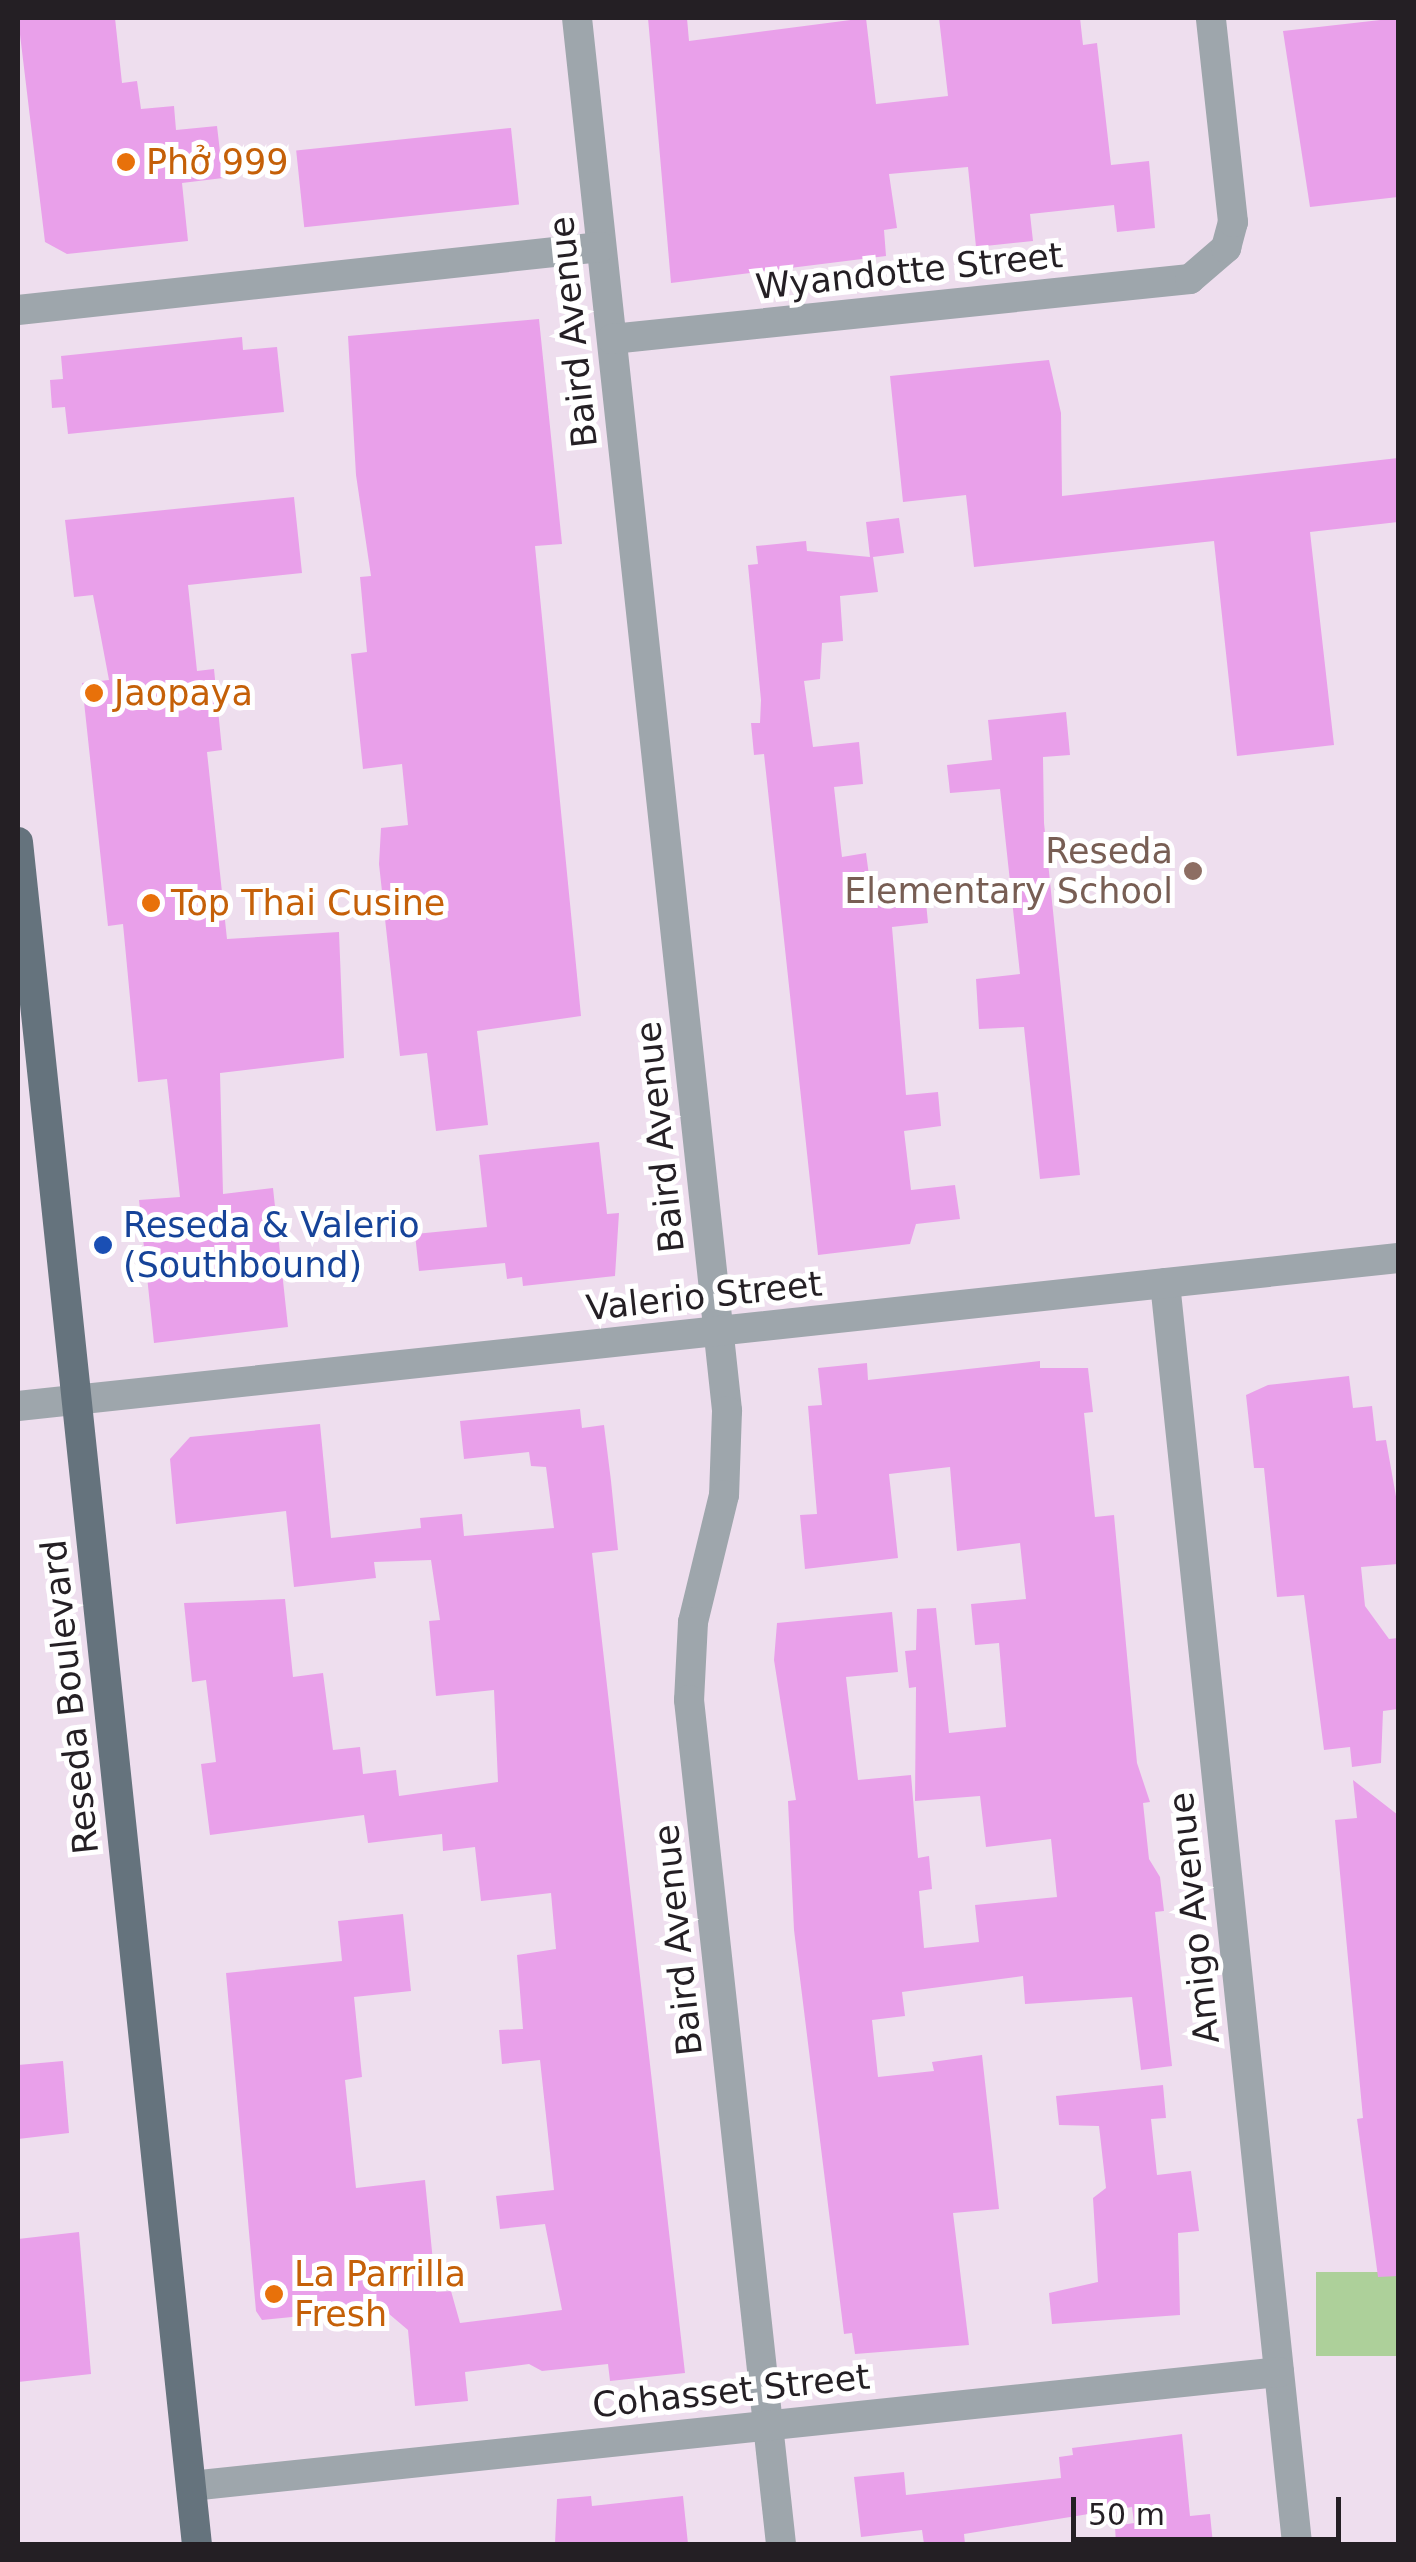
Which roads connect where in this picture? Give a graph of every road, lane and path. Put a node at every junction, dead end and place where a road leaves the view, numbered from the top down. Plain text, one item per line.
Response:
1 (577, 18) edge
2 (1211, 18) edge
3 (600, 247) junction
4 (18, 310) edge
5 (612, 340) junction
6 (18, 842) edge
7 (1398, 1258) edge
8 (1165, 1283) junction
9 (718, 1332) junction
10 (76, 1400) junction
11 (18, 1406) edge
12 (1279, 2372) junction
13 (768, 2425) junction
14 (190, 2486) junction
15 (197, 2544) edge
16 (780, 2544) edge
17 (1297, 2544) edge

1 - 3 street, Baird Avenue
2 - 5 street, Wyandotte Street
3 - 4 street
3 - 5 street, Baird Avenue
5 - 9 street, Baird Avenue
6 - 10 main road, Reseda Boulevard
7 - 8 street, Valerio Street
8 - 9 street, Valerio Street
8 - 12 street, Amigo Avenue
9 - 10 street, Valerio Street
9 - 13 street, Baird Avenue
10 - 11 street, Valerio Street
10 - 14 main road, Reseda Boulevard
12 - 13 street, Cohasset Street
12 - 17 street, Amigo Avenue
13 - 14 street, Cohasset Street
13 - 16 street, Baird Avenue
14 - 15 main road, Reseda Boulevard

